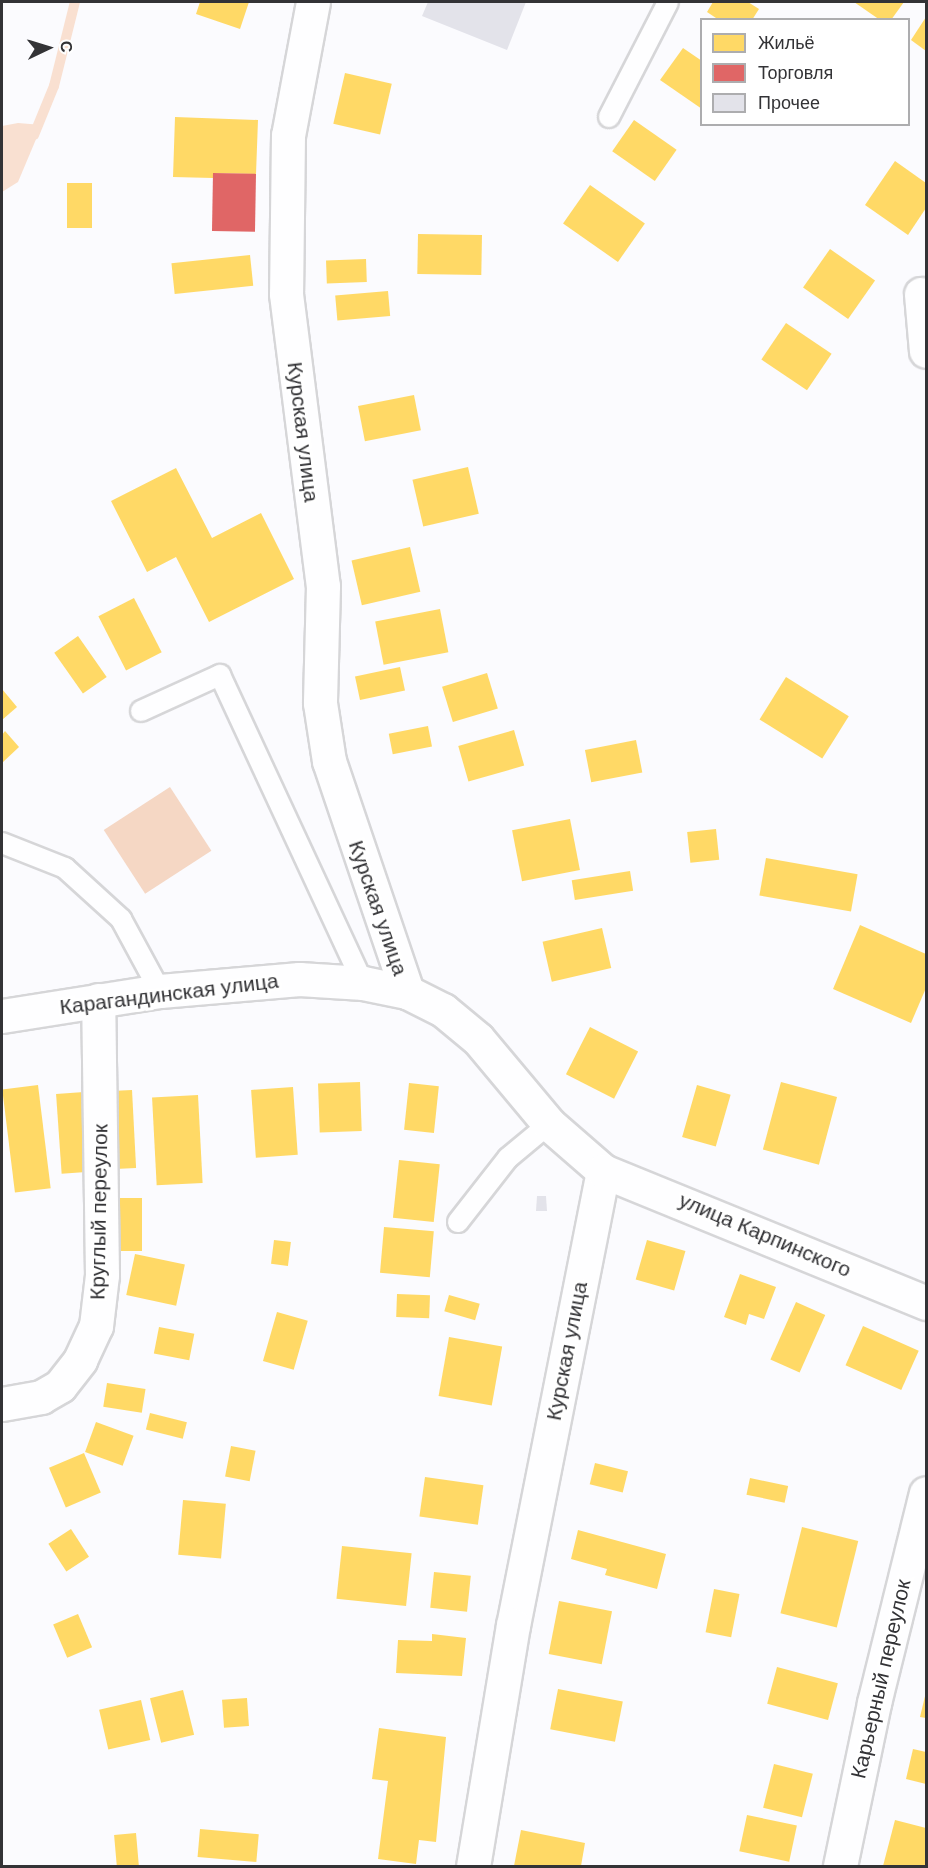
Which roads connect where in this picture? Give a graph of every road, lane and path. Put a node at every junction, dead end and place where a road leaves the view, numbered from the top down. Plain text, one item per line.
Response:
1 (313, 2) edge
2 (668, 2) edge
3 (609, 117) dead end
4 (921, 294) dead end
5 (927, 351) edge
6 (141, 711) dead end
7 (2, 843) edge
8 (363, 983) junction
9 (160, 991) junction
10 (407, 992) junction
11 (98, 1000) junction
12 (2, 1016) edge
13 (549, 1124) junction
14 (603, 1171) junction
15 (458, 1222) dead end
16 (927, 1303) edge
17 (2, 1404) edge
18 (927, 1493) edge
19 (473, 1866) edge
20 (840, 1866) edge

1 - 10 street, Курская улица
2 - 3 lane
4 - 5 street
6 - 8 lane
7 - 9 lane
8 - 9 street, Карагандинская улица
8 - 10 street, Карагандинская улица
9 - 11 street, Карагандинская улица
10 - 13 street, Курская улица
11 - 12 street, Карагандинская улица
11 - 17 street, Круглый переулок
13 - 14 street, Курская улица
13 - 15 lane
14 - 16 street, улица Карпинского
14 - 19 street, Курская улица
18 - 20 street, Карьерный переулок

